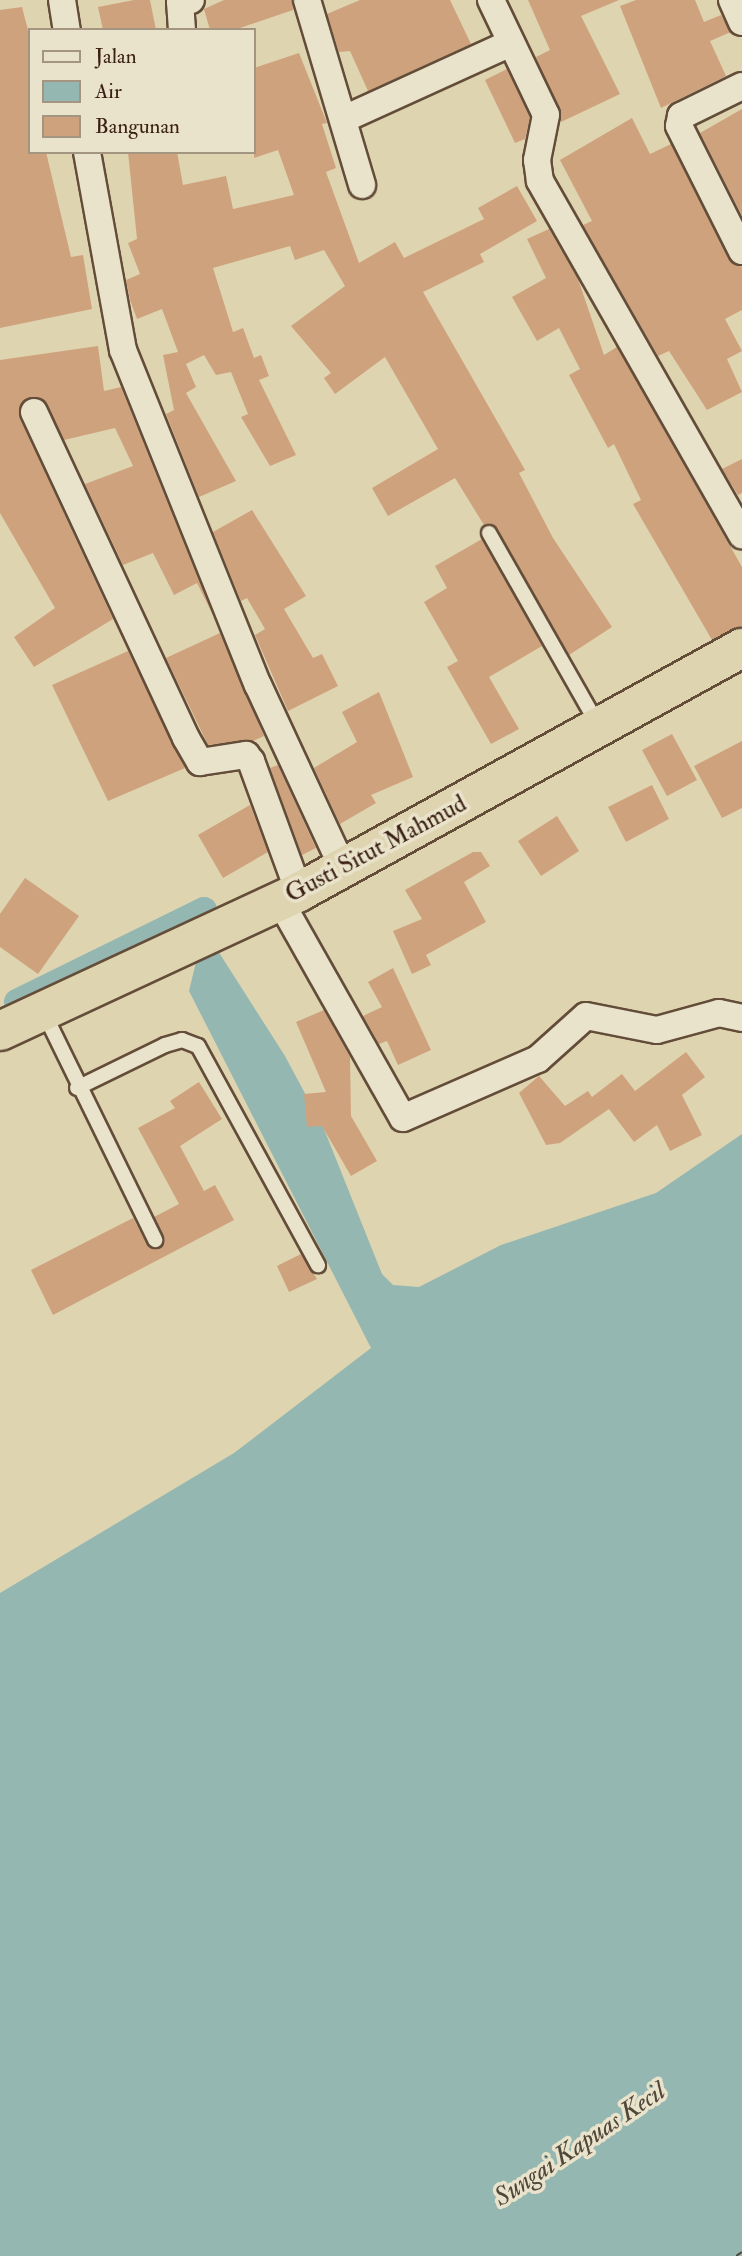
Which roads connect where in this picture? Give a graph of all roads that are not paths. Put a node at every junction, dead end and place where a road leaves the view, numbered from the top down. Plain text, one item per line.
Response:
1 (62, 0) edge
2 (191, 0) edge
3 (307, 0) edge
4 (491, 0) edge
5 (732, 0) edge
6 (742, 22) edge
7 (67, 28) edge
8 (182, 28) edge
9 (511, 43) junction
10 (742, 86) edge
11 (344, 119) junction
12 (87, 154) edge
13 (362, 185) dead end
14 (742, 251) edge
15 (34, 412) dead end
16 (489, 533) dead end
17 (742, 536) edge
18 (741, 649) edge
19 (599, 728) junction
20 (342, 868) junction
21 (277, 903) junction
22 (44, 1013) junction
23 (742, 1018) edge
24 (0, 1031) edge
25 (77, 1088) junction
26 (155, 1240) dead end
27 (318, 1265) dead end

1 - 7 street
2 - 8 street
3 - 11 street
4 - 9 street
5 - 6 street
9 - 11 street
9 - 17 street
10 - 14 street
11 - 13 street
12 - 20 street
15 - 21 street
16 - 19 lane
18 - 19 highway, Gusti Situt Mahmud
19 - 20 highway, Gusti Situt Mahmud
20 - 21 highway, Gusti Situt Mahmud
21 - 22 highway, Gusti Situt Mahmud
21 - 23 street
22 - 24 highway, Gusti Situt Mahmud
22 - 25 lane
25 - 26 lane
25 - 27 lane

